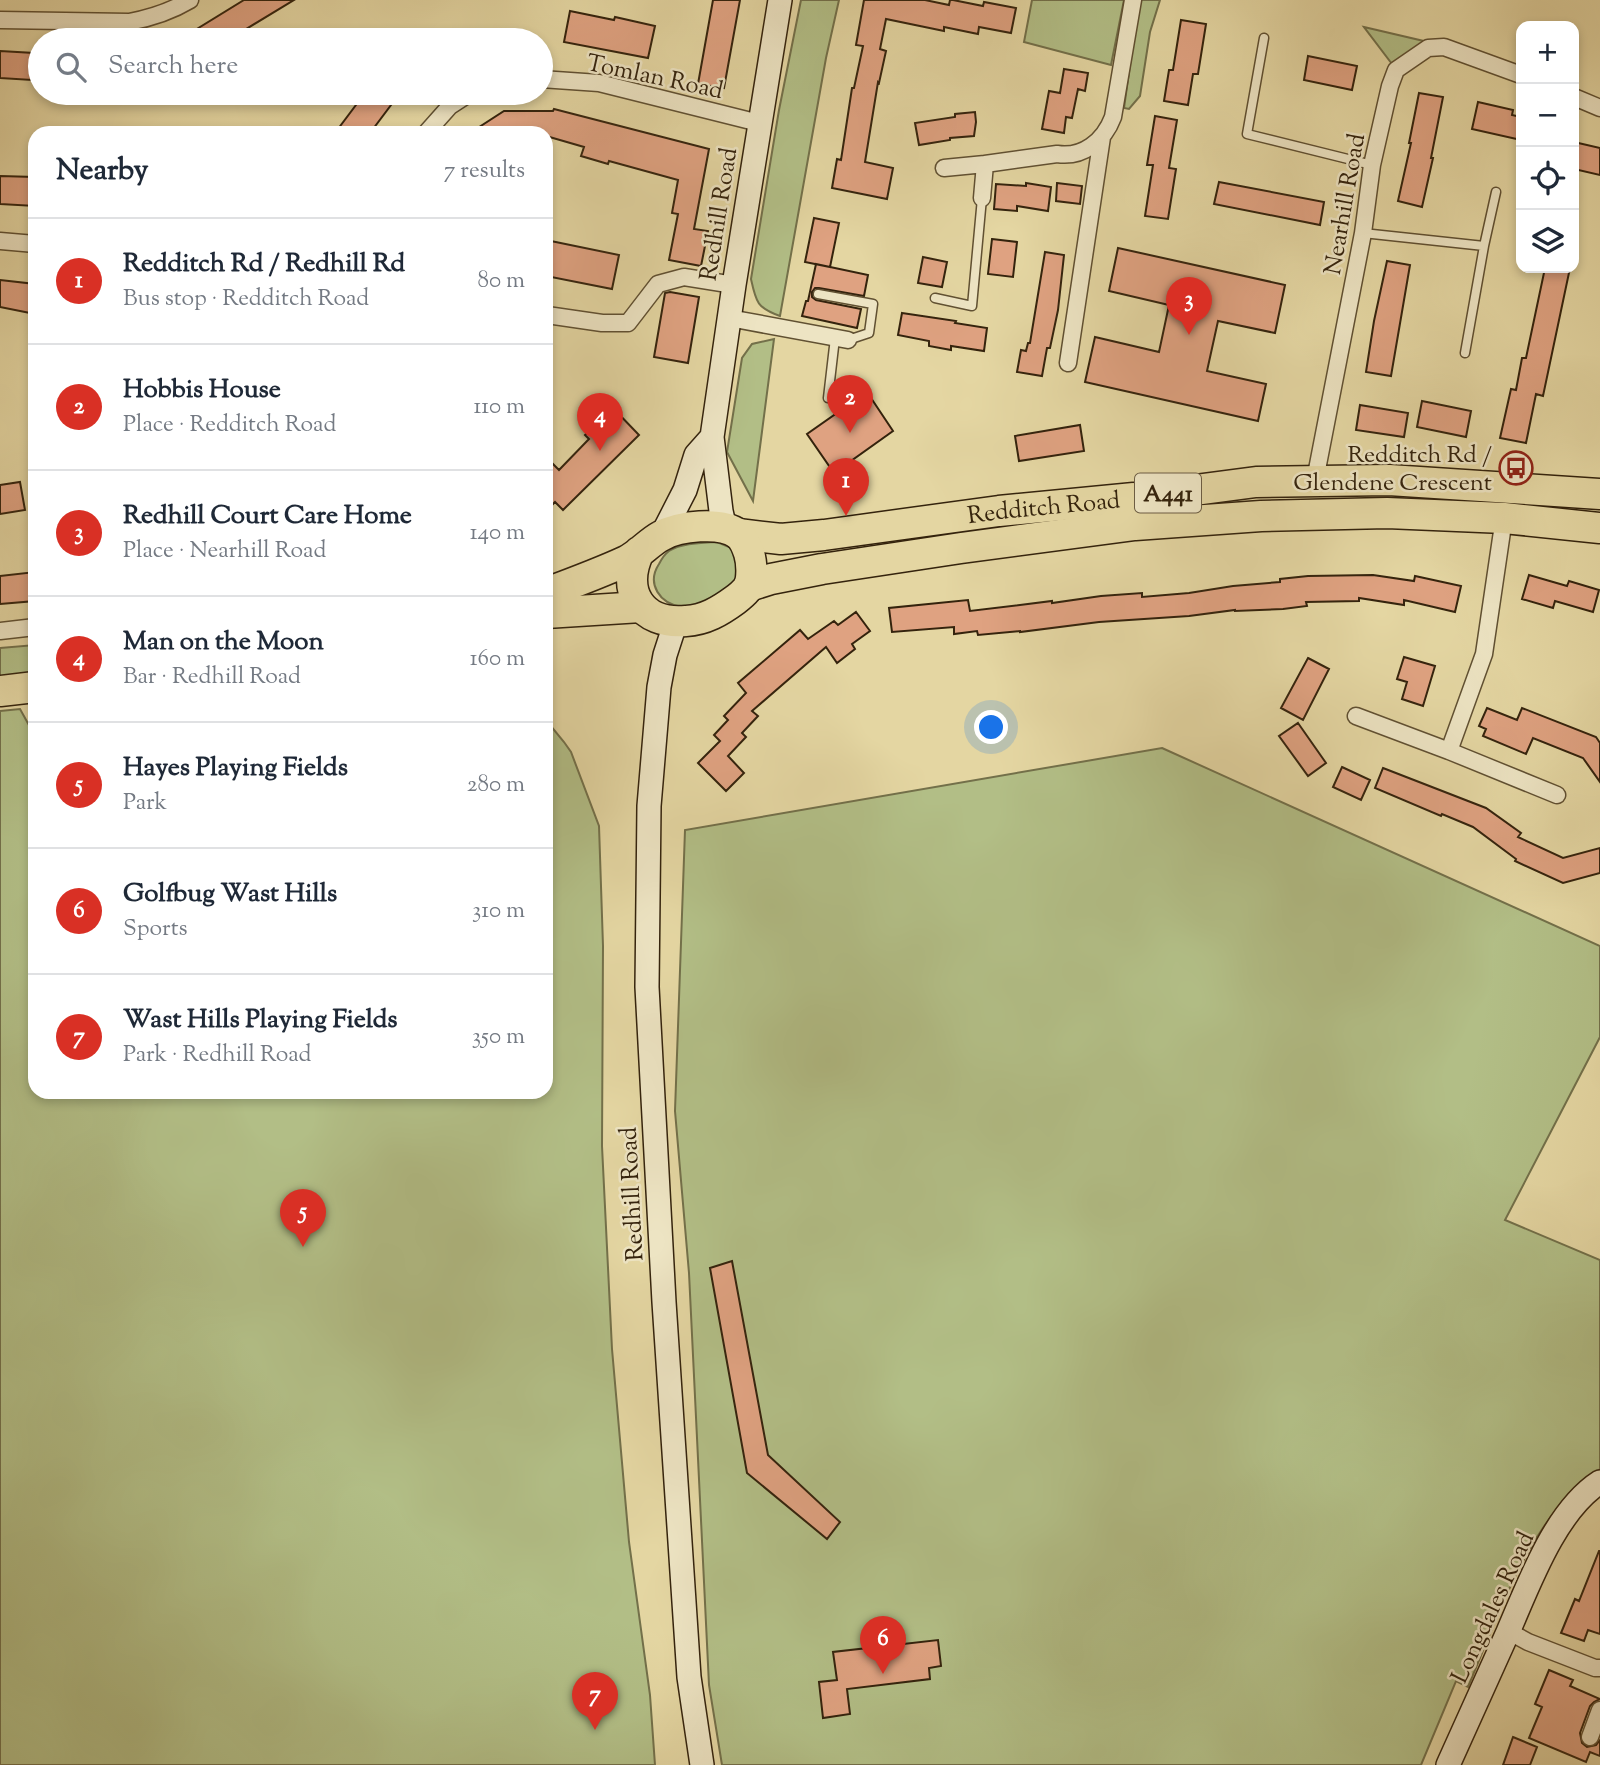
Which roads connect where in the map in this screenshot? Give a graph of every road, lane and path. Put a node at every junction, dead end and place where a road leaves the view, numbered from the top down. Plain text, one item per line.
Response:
1 (190, 0) edge
2 (780, 0) edge
3 (1133, 0) edge
4 (0, 20) edge
5 (1264, 38) dead end
6 (1516, 73) edge
7 (553, 80) edge
8 (1579, 99) edge
9 (452, 105) edge
10 (1600, 108) edge
11 (759, 123) junction
12 (432, 126) edge
13 (1102, 137) junction
14 (985, 164) junction
15 (1372, 165) junction
16 (944, 169) dead end
17 (1496, 192) dead end
18 (982, 198) joint
19 (1363, 233) junction
20 (0, 242) edge
21 (28, 244) edge
22 (1484, 246) junction
23 (734, 285) junction
24 (818, 294) dead end
25 (935, 298) dead end
26 (553, 318) edge
27 (729, 318) junction
28 (842, 339) junction
29 (1465, 353) dead end
30 (1068, 363) dead end
31 (828, 398) dead end
32 (712, 437) junction
33 (1315, 480) junction
34 (1600, 494) edge
35 (1504, 518) junction
36 (1600, 528) edge
37 (731, 532) junction
38 (651, 543) junction
39 (749, 586) junction
40 (553, 590) edge
41 (641, 607) junction
42 (553, 613) edge
43 (676, 621) junction
44 (28, 628) edge
45 (0, 631) edge
46 (28, 688) edge
47 (0, 691) edge
48 (1356, 716) dead end
49 (1449, 751) junction
50 (1557, 795) dead end
51 (1600, 1482) edge
52 (1508, 1632) junction
53 (1600, 1668) edge
54 (1600, 1710) edge
55 (1590, 1737) dead end
56 (702, 1765) edge
57 (1448, 1765) edge

1 - 4 street
2 - 11 street, Redhill Road
3 - 13 street
5 - 15 lane
6 - 15 street, Nearhill Road
7 - 11 street, Tomlan Road
8 - 10 street
9 - 12 street
11 - 23 street, Redhill Road
13 - 14 street
13 - 30 street
14 - 16 street
14 - 18 street
15 - 19 street, Nearhill Road
17 - 22 lane
18 - 25 lane
19 - 22 lane
19 - 33 street, Nearhill Road
20 - 21 street
22 - 29 lane
23 - 26 street
23 - 27 street, Redhill Road
24 - 28 lane
27 - 28 street
27 - 32 street, Redhill Road
28 - 31 lane
32 - 37 street, Redhill Road
32 - 38 street, Redhill Road
33 - 34 highway, Redditch Road / A441
33 - 37 highway, Redditch Road / A441
35 - 36 highway, Redditch Road
35 - 39 highway, Redditch Road
35 - 49 street
37 - 38 highway, A441
37 - 39 highway
38 - 40 highway, A441
38 - 41 highway
39 - 43 highway
41 - 42 highway
41 - 43 highway
43 - 56 street, Redhill Road
44 - 45 street
46 - 47 highway
48 - 49 street
49 - 50 street
51 - 52 street, Longdales Road
52 - 53 street
52 - 57 street, Longdales Road
54 - 55 street

